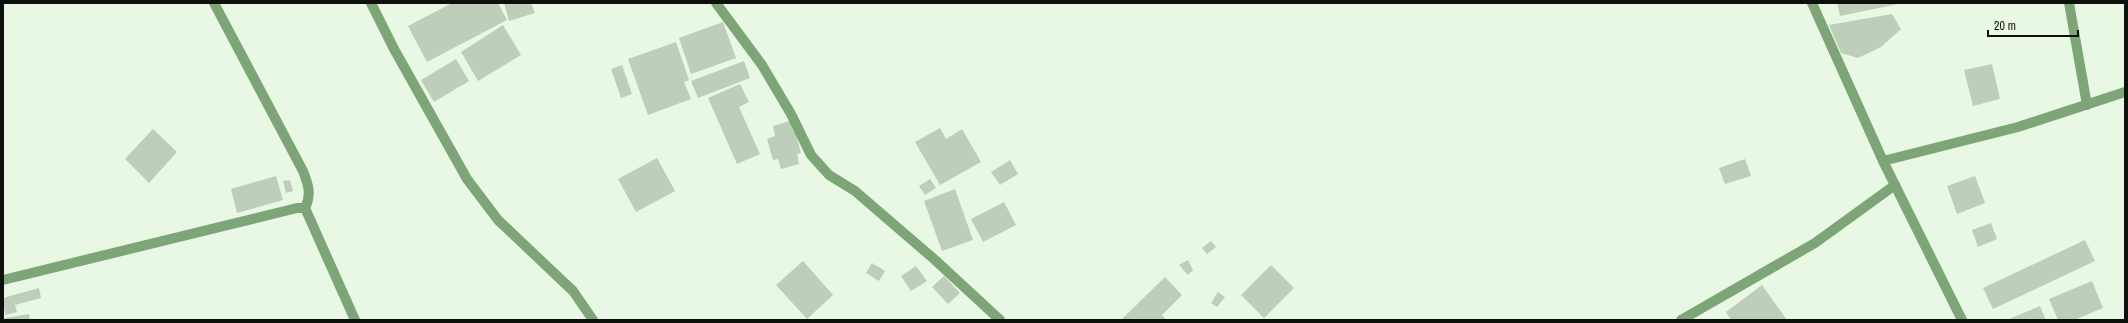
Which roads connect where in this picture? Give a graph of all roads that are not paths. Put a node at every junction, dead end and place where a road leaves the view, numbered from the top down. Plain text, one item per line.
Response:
1 (214, 3) edge
2 (371, 3) edge
3 (716, 3) edge
4 (1812, 3) edge
5 (2069, 3) edge
6 (2125, 92) edge
7 (2086, 105) junction
8 (1883, 161) junction
9 (1895, 185) junction
10 (305, 208) junction
11 (3, 280) edge
12 (355, 320) edge
13 (593, 320) edge
14 (1000, 320) edge
15 (1681, 320) edge
16 (1962, 320) edge

1 - 10 street
2 - 13 street
3 - 14 street
4 - 8 street
5 - 7 street
6 - 7 street
7 - 8 street
8 - 9 street
9 - 15 street
9 - 16 street
10 - 11 street
10 - 12 street

